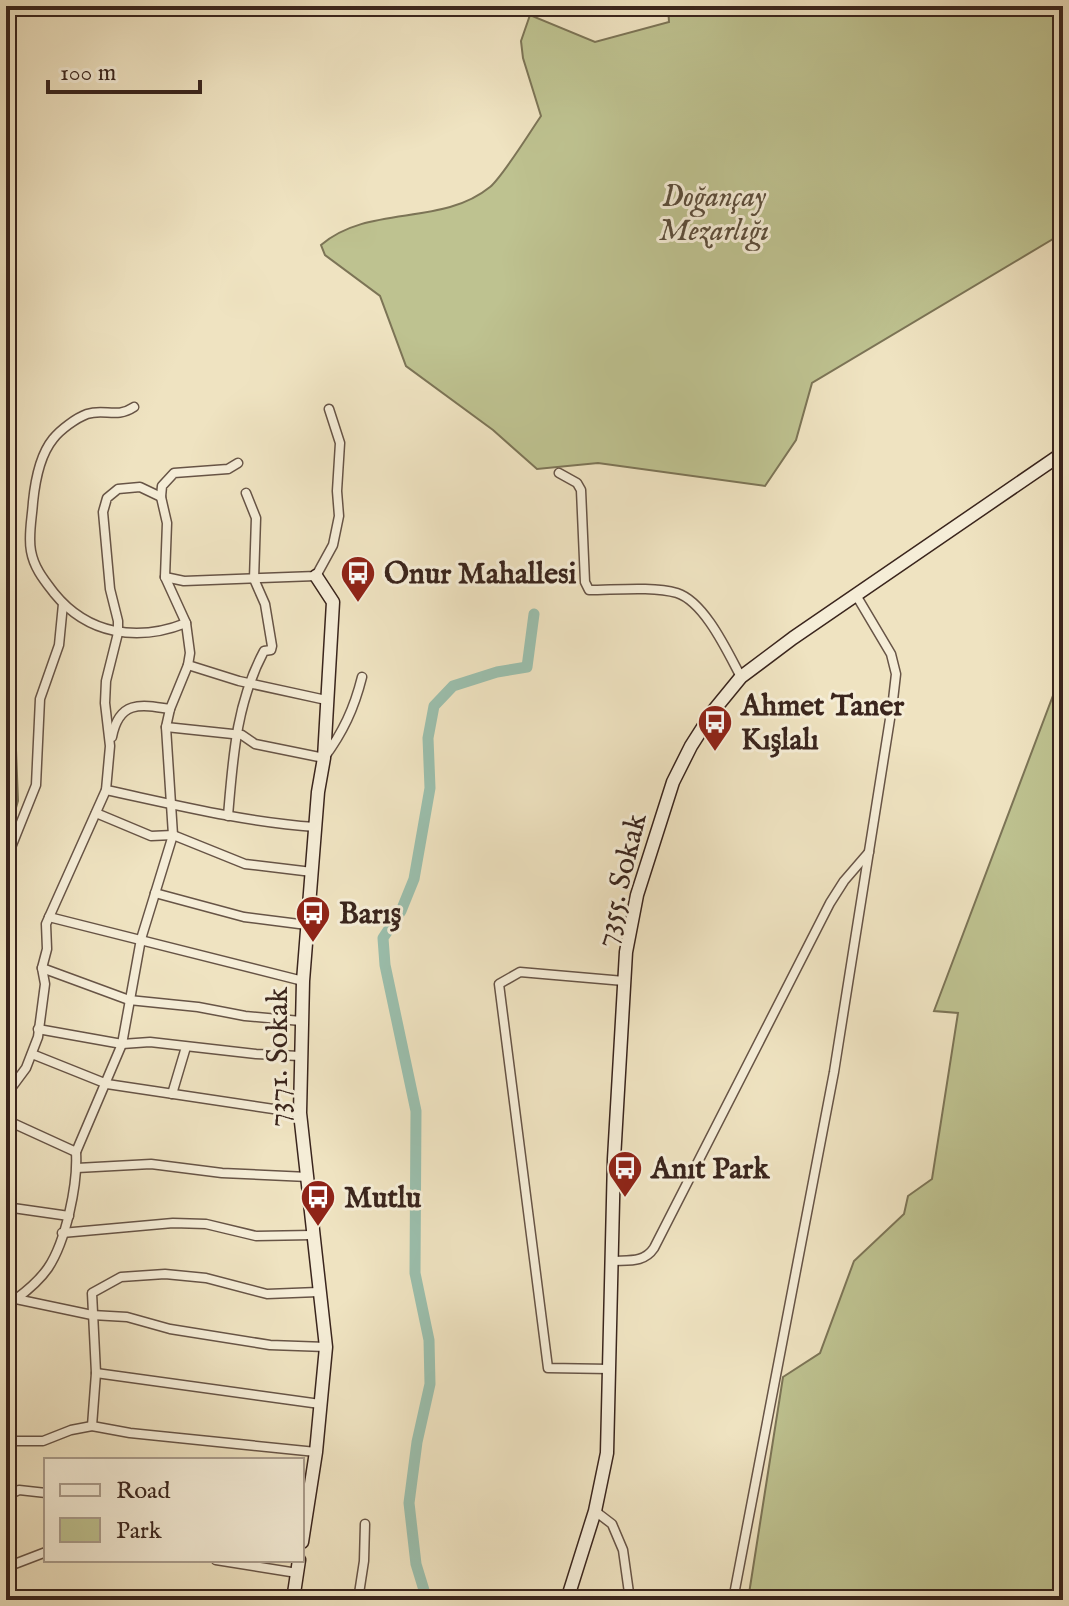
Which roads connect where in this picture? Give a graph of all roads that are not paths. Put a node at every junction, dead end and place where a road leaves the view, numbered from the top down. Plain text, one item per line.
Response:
1 (134, 407) dead end
2 (329, 409) dead end
3 (1063, 453) edge
4 (238, 463) dead end
5 (559, 473) dead end
6 (246, 493) dead end
7 (161, 497) junction
8 (316, 576) junction
9 (165, 577) junction
10 (254, 579) junction
11 (856, 595) junction
12 (63, 604) junction
13 (186, 623) junction
14 (118, 633) junction
15 (188, 665) junction
16 (362, 677) dead end
17 (741, 677) junction
18 (250, 684) junction
19 (326, 700) junction
20 (170, 709) junction
21 (166, 727) junction
22 (236, 735) junction
23 (110, 746) junction
24 (324, 758) junction
25 (106, 790) junction
26 (170, 804) junction
27 (96, 813) junction
28 (228, 816) junction
29 (315, 827) junction
30 (173, 835) junction
31 (870, 851) junction
32 (6, 860) edge
33 (312, 872) junction
34 (155, 893) junction
35 (49, 917) junction
36 (307, 925) junction
37 (141, 939) junction
38 (42, 968) junction
39 (303, 981) junction
40 (624, 981) junction
41 (129, 1000) junction
42 (301, 1021) junction
43 (38, 1029) junction
44 (122, 1044) junction
45 (186, 1047) junction
46 (32, 1054) junction
47 (300, 1056) junction
48 (107, 1084) junction
49 (172, 1094) junction
50 (6, 1095) edge
51 (300, 1113) junction
52 (6, 1120) edge
53 (76, 1152) junction
54 (77, 1168) junction
55 (308, 1177) junction
56 (6, 1207) edge
57 (69, 1216) junction
58 (62, 1233) junction
59 (312, 1235) junction
60 (612, 1261) junction
61 (318, 1292) junction
62 (11, 1299) edge
63 (92, 1315) junction
64 (326, 1347) junction
65 (611, 1369) junction
66 (96, 1373) junction
67 (320, 1404) junction
68 (92, 1426) junction
69 (6, 1441) edge
70 (316, 1452) junction
71 (44, 1493) edge
72 (6, 1496) edge
73 (595, 1511) junction
74 (304, 1516) edge
75 (365, 1524) dead end
76 (6, 1552) edge
77 (44, 1553) edge
78 (243, 1562) edge
79 (12, 1565) junction
80 (298, 1566) edge
81 (82, 1597) dead end
82 (6, 1598) edge
83 (136, 1600) edge
84 (293, 1600) edge
85 (358, 1600) edge
86 (567, 1600) edge
87 (630, 1600) edge
88 (733, 1600) edge

1 - 12 street
2 - 8 street
3 - 11 street, 7355. Sokak
4 - 7 street
5 - 17 street
6 - 10 street
7 - 9 street
7 - 14 street
8 - 10 street
8 - 19 street, 7371. Sokak
9 - 10 street
9 - 13 street
10 - 18 street
11 - 17 street, 7355. Sokak
11 - 31 street
12 - 14 street
12 - 32 street
13 - 14 street
13 - 15 street
14 - 23 street
15 - 18 street
15 - 20 street
16 - 24 street
17 - 40 street, 7355. Sokak
18 - 19 street
18 - 22 street
19 - 24 street, 7371. Sokak
20 - 21 street
20 - 23 street
21 - 22 street
21 - 26 street
22 - 24 street
22 - 28 street
23 - 25 street
24 - 29 street, 7371. Sokak
25 - 26 street
25 - 27 street
26 - 28 street
26 - 30 street
27 - 30 street
27 - 35 street
28 - 29 street
29 - 33 street, 7371. Sokak
30 - 33 street
30 - 34 street
31 - 60 street
31 - 88 street
33 - 36 street, 7371. Sokak
34 - 36 street
34 - 37 street
35 - 37 street
35 - 38 street
36 - 39 street, 7371. Sokak
37 - 39 street
37 - 41 street
38 - 41 street
38 - 43 street
39 - 42 street, 7371. Sokak
40 - 60 street, 7355. Sokak
40 - 65 street
41 - 42 street
41 - 44 street
42 - 47 street, 7371. Sokak
43 - 44 street
43 - 46 street
44 - 45 street
44 - 48 street
45 - 47 street
45 - 49 street
46 - 48 street
46 - 50 street
47 - 51 street, 7371. Sokak
48 - 49 street
48 - 53 street
49 - 51 street
51 - 55 street, 7371. Sokak
52 - 53 street
53 - 54 street
54 - 55 street
54 - 57 street
55 - 59 street, 7371. Sokak
56 - 57 street
57 - 58 street
58 - 59 street
58 - 62 street
59 - 61 street, 7371. Sokak
60 - 65 street, 7355. Sokak
61 - 63 street
61 - 64 street, 7371. Sokak
62 - 63 street
63 - 64 street
63 - 66 street
64 - 67 street, 7371. Sokak
65 - 73 street, 7355. Sokak
66 - 67 street
66 - 68 street
67 - 70 street, 7371. Sokak
68 - 69 street
68 - 70 street
70 - 74 street, 7371. Sokak
71 - 72 street
73 - 86 street, 7355. Sokak
73 - 87 street
75 - 85 street
76 - 79 street
77 - 79 street
78 - 80 street
79 - 82 street
80 - 84 street
81 - 83 street

